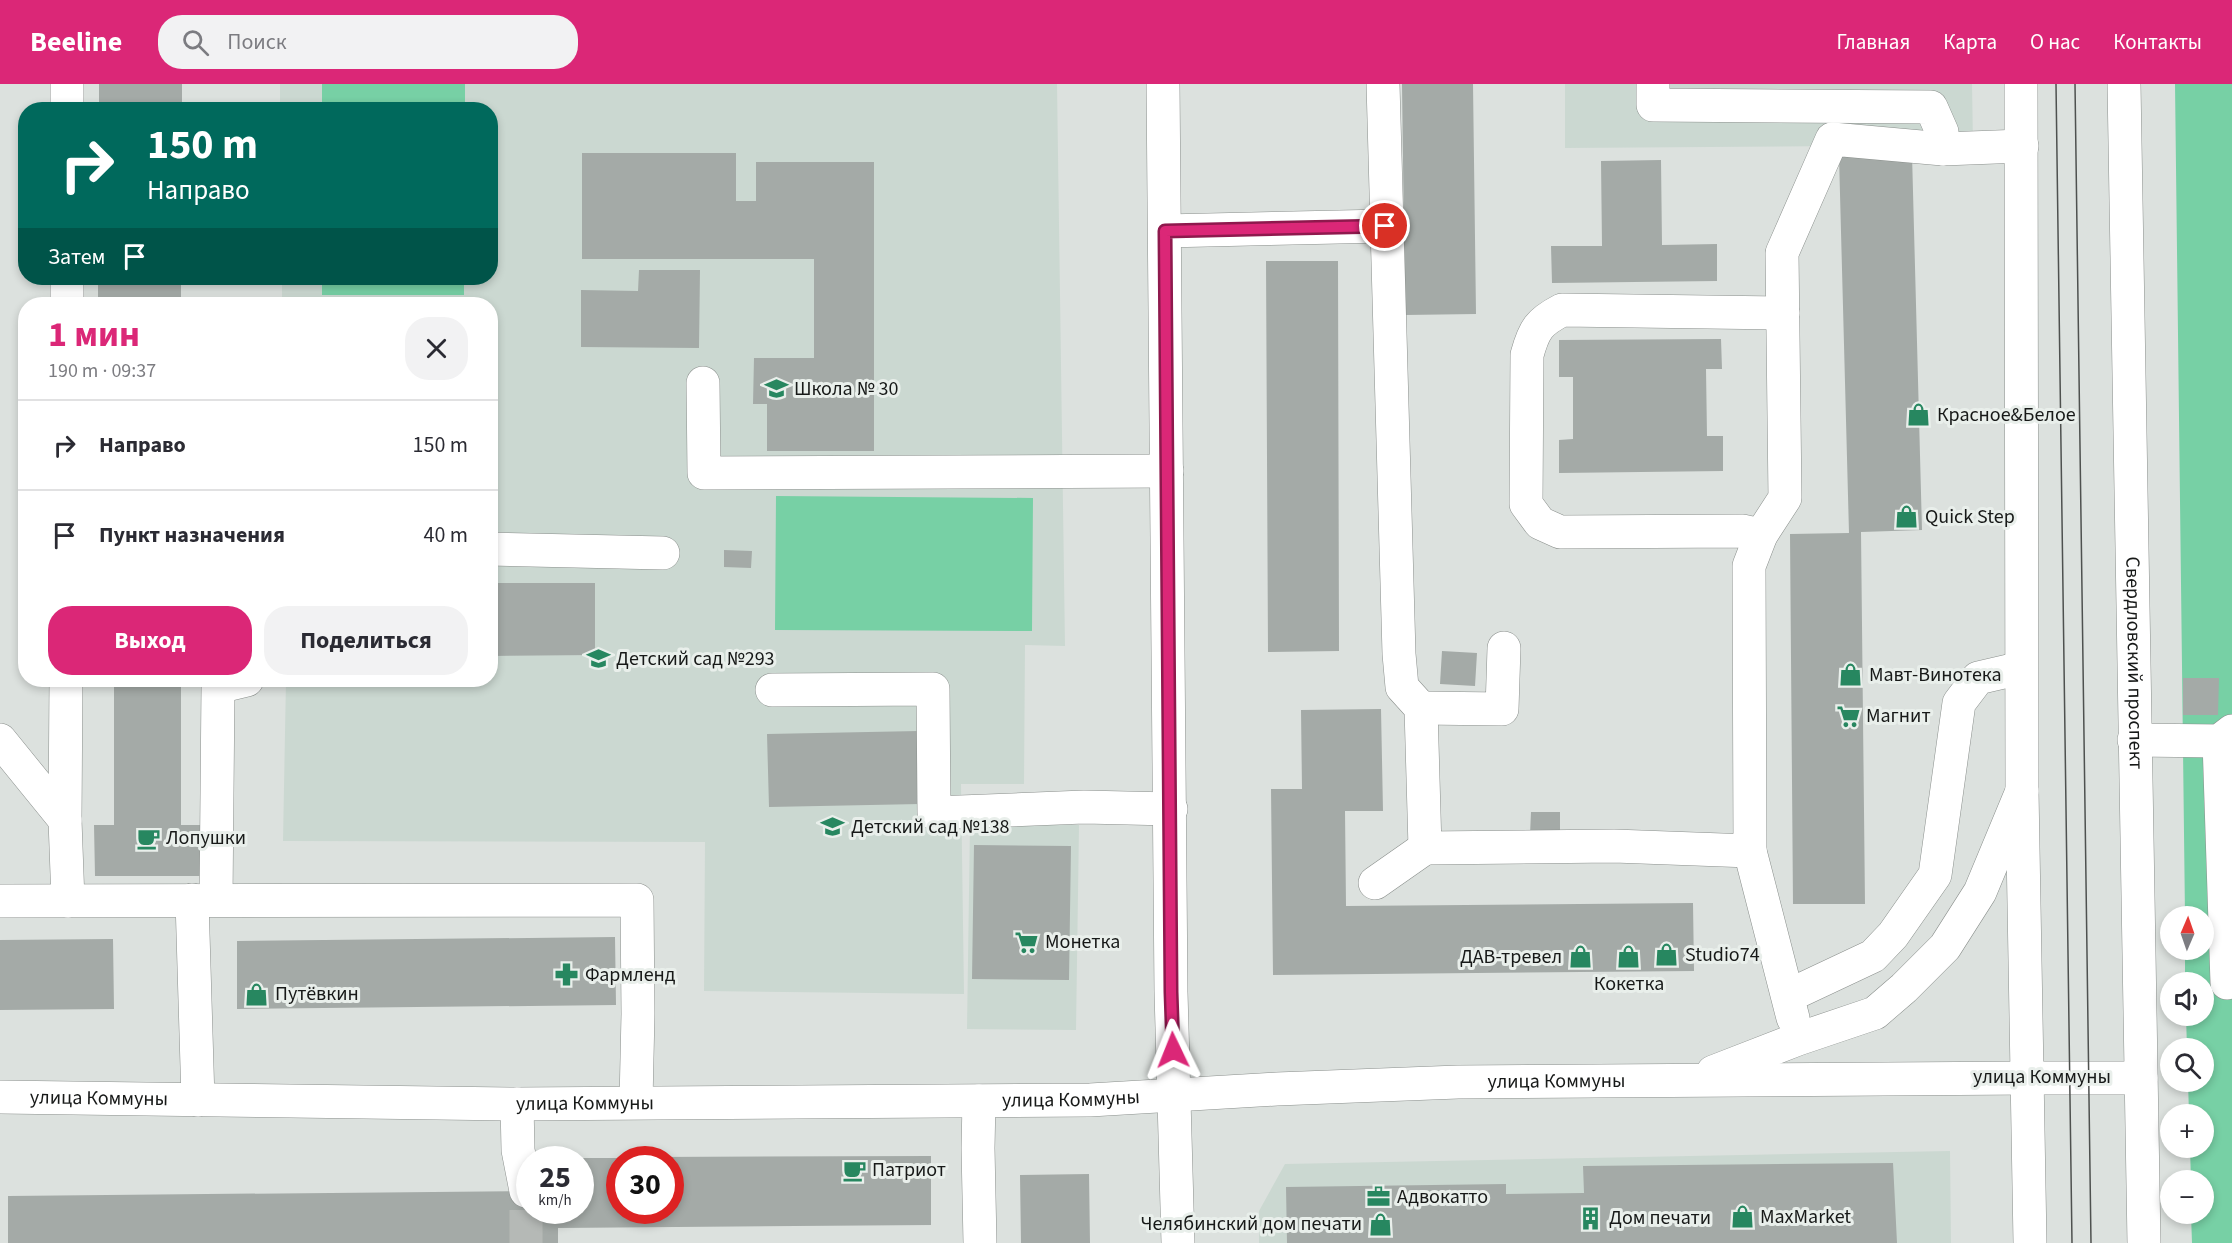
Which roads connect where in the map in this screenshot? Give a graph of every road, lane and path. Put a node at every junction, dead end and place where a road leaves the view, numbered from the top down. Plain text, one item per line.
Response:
1 (67, 84) edge
2 (1163, 84) edge
3 (1383, 84) edge
4 (1653, 84) edge
5 (2021, 84) edge
6 (2124, 84) edge
7 (67, 102) edge
8 (2022, 146) junction
9 (1943, 148) junction
10 (1385, 226) junction
11 (1165, 231) junction
12 (1783, 313) junction
13 (703, 383) dead end
14 (1167, 471) junction
15 (1761, 535) junction
16 (498, 549) edge
17 (663, 553) dead end
18 (1504, 648) dead end
19 (2021, 668) junction
20 (66, 687) edge
21 (218, 687) edge
22 (772, 690) dead end
23 (1421, 708) junction
24 (2226, 736) edge
25 (0, 740) edge
26 (2134, 740) junction
27 (2022, 791) junction
28 (1171, 808) junction
29 (65, 820) junction
30 (1425, 848) junction
31 (1750, 851) junction
32 (1375, 884) dead end
33 (204, 900) junction
34 (0, 901) edge
35 (68, 901) junction
36 (2227, 983) dead end
37 (1788, 996) junction
38 (1798, 1039) junction
39 (2029, 1078) junction
40 (2141, 1078) junction
41 (1693, 1079) junction
42 (1174, 1095) junction
43 (0, 1097) edge
44 (198, 1100) junction
45 (980, 1101) junction
46 (636, 1102) junction
47 (517, 1104) junction
48 (518, 1146) edge
49 (980, 1243) edge
50 (1178, 1243) edge
51 (2031, 1243) edge
52 (2144, 1243) edge

1 - 7 street
2 - 11 street
3 - 10 street
4 - 9 street
5 - 8 street
6 - 26 street, Свердловский проспект
8 - 9 street
8 - 19 street
9 - 12 street
10 - 11 street
10 - 23 street
11 - 14 street
12 - 15 street
12 - 15 street
13 - 14 street
14 - 28 street
15 - 31 street
16 - 17 street
18 - 23 street
19 - 27 street
19 - 37 street
20 - 29 street
21 - 33 street
22 - 28 street
23 - 30 street
24 - 26 street
24 - 36 street
25 - 29 street
26 - 40 street, Свердловский проспект
27 - 38 street
27 - 39 street
28 - 42 street
29 - 35 street
30 - 31 street
30 - 32 street
31 - 37 street
33 - 35 street
33 - 44 street
33 - 46 street
34 - 35 street
37 - 38 street
38 - 41 street
39 - 40 street, улица Коммуны
39 - 41 street, улица Коммуны
39 - 51 street
40 - 52 street, Свердловский проспект
41 - 42 street, улица Коммуны
42 - 45 street, улица Коммуны
42 - 50 street
43 - 44 street, улица Коммуны
44 - 47 street, улица Коммуны
45 - 46 street, улица Коммуны
45 - 49 street
46 - 47 street, улица Коммуны
47 - 48 street

